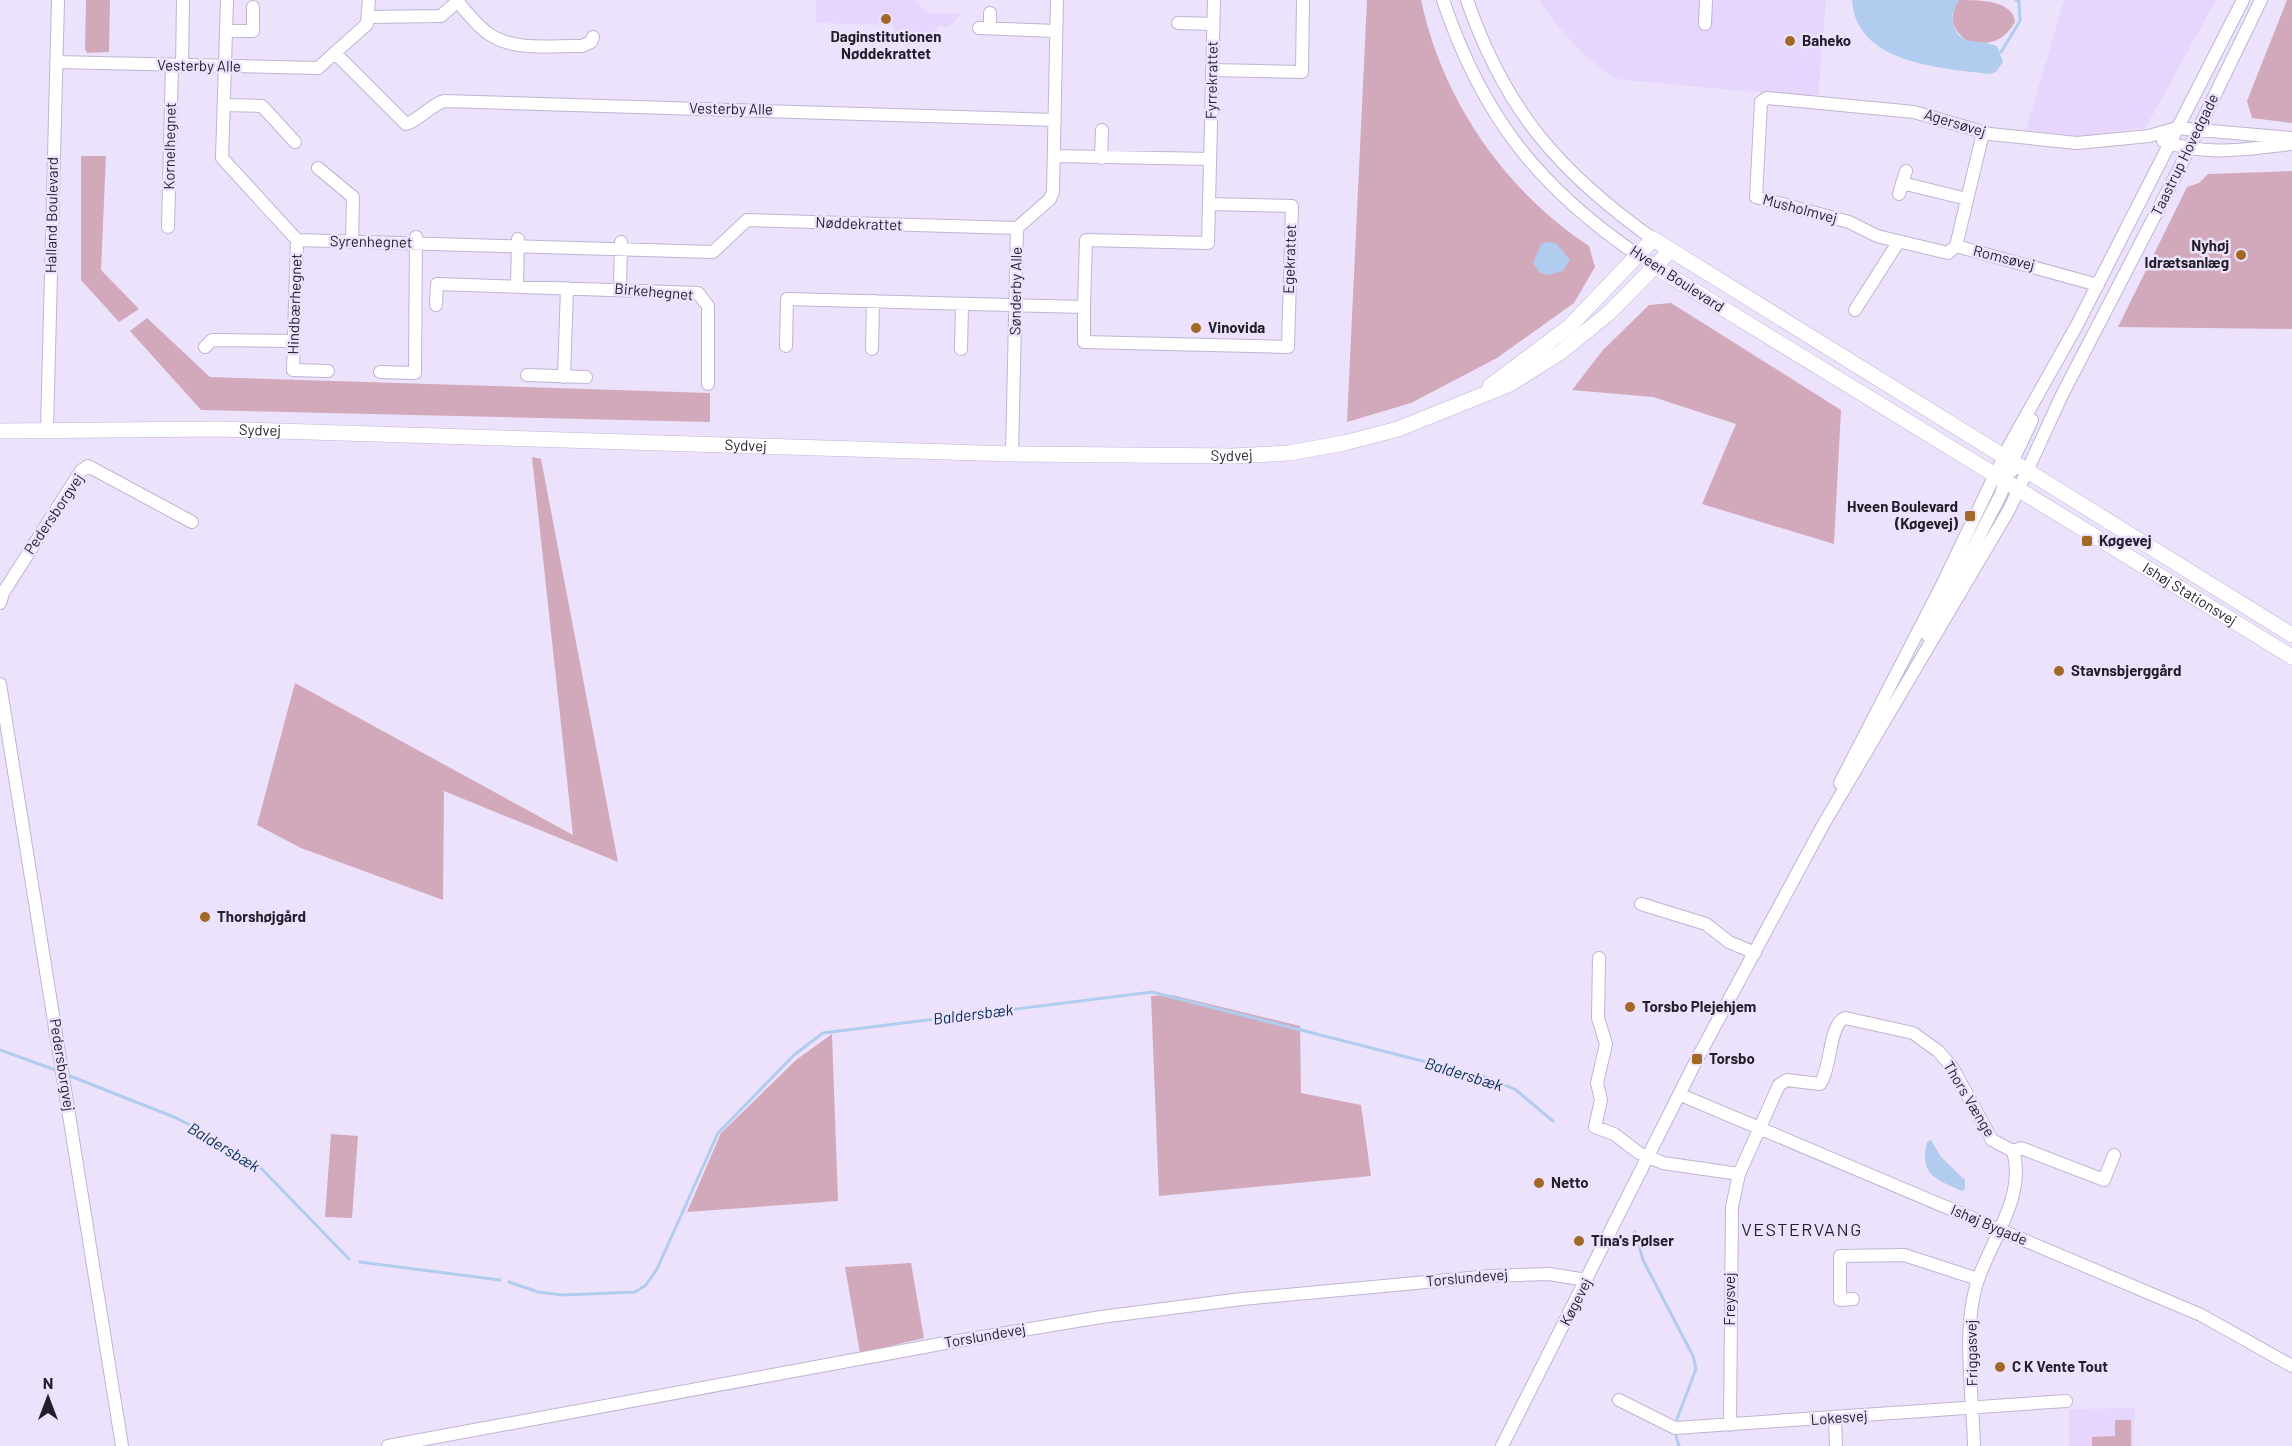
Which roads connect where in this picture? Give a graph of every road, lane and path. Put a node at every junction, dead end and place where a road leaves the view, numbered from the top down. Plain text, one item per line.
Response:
1 (58, 0) edge
2 (183, 0) edge
3 (227, 0) edge
4 (369, 0) edge
5 (457, 0) edge
6 (1057, 0) edge
7 (1214, 0) edge
8 (1303, 0) edge
9 (1443, 0) edge
10 (1467, 0) edge
11 (1707, 0) edge
12 (2243, 0) edge
13 (2261, 0) edge
14 (253, 8) dead end
15 (990, 13) dead end
16 (368, 16) junction
17 (1178, 23) dead end
18 (1213, 24) junction
19 (1705, 24) dead end
20 (226, 31) junction
21 (1056, 31) junction
22 (593, 37) dead end
23 (335, 52) junction
24 (56, 62) junction
25 (177, 65) junction
26 (225, 66) junction
27 (1212, 70) junction
28 (1761, 102) joint
29 (224, 105) junction
30 (1054, 120) junction
31 (2177, 128) junction
32 (1102, 130) dead end
33 (2198, 131) junction
34 (1983, 133) junction
35 (2149, 136) junction
36 (2292, 138) edge
37 (295, 142) dead end
38 (2170, 143) junction
39 (2292, 144) edge
40 (2189, 149) junction
41 (1054, 156) junction
42 (1101, 158) junction
43 (1210, 159) junction
44 (318, 168) dead end
45 (1902, 182) dead end
46 (1967, 199) junction
47 (1209, 204) junction
48 (168, 227) dead end
49 (1017, 228) junction
50 (1653, 239) junction
51 (297, 240) junction
52 (416, 240) junction
53 (518, 241) junction
54 (1899, 241) junction
55 (352, 242) junction
56 (621, 245) junction
57 (1956, 246) junction
58 (1671, 250) junction
59 (713, 252) joint
60 (1639, 256) junction
61 (1656, 268) junction
62 (2098, 285) junction
63 (517, 286) junction
64 (567, 288) junction
65 (620, 289) junction
66 (873, 301) junction
67 (962, 304) junction
68 (436, 305) dead end
69 (1016, 305) junction
70 (1084, 307) junction
71 (1855, 310) dead end
72 (294, 341) junction
73 (786, 346) dead end
74 (205, 347) dead end
75 (872, 349) dead end
76 (961, 349) dead end
77 (328, 371) dead end
78 (380, 372) dead end
79 (527, 375) dead end
80 (564, 377) junction
81 (586, 377) dead end
82 (708, 384) dead end
83 (1480, 394) junction
84 (47, 429) junction
85 (0, 431) edge
86 (1012, 454) junction
87 (2009, 459) junction
88 (2027, 470) junction
89 (2007, 481) junction
90 (192, 522) dead end
91 (0, 603) edge
92 (2292, 635) edge
93 (2292, 657) edge
94 (0, 684) edge
95 (1823, 825) junction
96 (1641, 904) dead end
97 (1755, 953) junction
98 (1599, 958) dead end
99 (1681, 1095) junction
100 (1760, 1129) junction
101 (2013, 1151) junction
102 (2114, 1155) dead end
103 (1650, 1158) junction
104 (1739, 1174) junction
105 (1999, 1229) junction
106 (1978, 1279) junction
107 (1587, 1280) junction
108 (1853, 1299) dead end
109 (2292, 1366) edge
110 (1618, 1400) dead end
111 (2066, 1401) dead end
112 (1973, 1408) junction
113 (1835, 1418) junction
114 (1730, 1425) junction
115 (454, 1440) edge
116 (122, 1446) edge
117 (388, 1446) edge
118 (1502, 1446) edge
119 (1836, 1446) edge
120 (1974, 1446) edge

1 - 24 street, Halland Boulevard
2 - 25 street, Kornelhegnet
3 - 20 street
4 - 16 street
5 - 16 street
5 - 22 street
6 - 21 street, Sønderby Alle
7 - 18 street, Fyrrekrattet
8 - 27 street
9 - 60 street, Hveen Boulevard
10 - 50 street, Hveen Boulevard
11 - 19 street
12 - 31 street, Taastrup Hovedgade
13 - 33 street, Taastrup Hovedgade
14 - 20 street
15 - 21 street
16 - 23 street, Vesterby Alle
17 - 18 street
18 - 27 street, Fyrrekrattet
20 - 26 street
21 - 30 street, Sønderby Alle
23 - 26 street, Vesterby Alle
23 - 30 street, Vesterby Alle
24 - 25 street, Vesterby Alle
24 - 84 street, Halland Boulevard
25 - 26 street, Vesterby Alle
25 - 48 street, Kornelhegnet
26 - 29 street
27 - 43 street, Fyrrekrattet
28 - 34 street, Agersøvej
28 - 54 street, Musholmvej
29 - 37 street
29 - 51 street
30 - 41 street, Sønderby Alle
31 - 33 street
31 - 35 street
31 - 38 street, Taastrup Hovedgade
32 - 42 street
33 - 36 street
33 - 40 street, Taastrup Hovedgade
34 - 35 street, Agersøvej
34 - 46 street, Romsøvej
35 - 38 street
38 - 40 street
38 - 62 street, Taastrup Hovedgade
39 - 40 street
40 - 88 street, Taastrup Hovedgade
41 - 42 street
41 - 49 street, Sønderby Alle
42 - 43 street
43 - 47 street, Fyrrekrattet
44 - 55 street
45 - 46 street
46 - 57 street, Romsøvej
47 - 70 street, Egekrattet
47 - 70 street, Egekrattet
49 - 59 street, Nøddekrattet
49 - 69 street, Sønderby Alle
50 - 58 main road, Hveen Boulevard
50 - 60 main road, Sydvej
51 - 55 street, Syrenhegnet
51 - 72 street, Hindbærhegnet
52 - 53 street, Syrenhegnet
52 - 55 street, Syrenhegnet
52 - 78 street
53 - 56 street, Syrenhegnet
53 - 63 street
54 - 57 street, Musholmvej
54 - 71 street
56 - 59 street, Syrenhegnet
56 - 65 street
57 - 62 street, Romsøvej
58 - 61 main road, Sydvej
58 - 87 main road, Hveen Boulevard
60 - 61 main road, Hveen Boulevard
60 - 83 main road, Sydvej
61 - 83 main road, Sydvej
61 - 89 main road, Hveen Boulevard
62 - 87 street, Taastrup Hovedgade
63 - 64 street, Birkehegnet
63 - 68 street, Birkehegnet
64 - 65 street, Birkehegnet
64 - 80 street
65 - 82 street, Birkehegnet
66 - 67 street
66 - 73 street
66 - 75 street
67 - 69 street
67 - 76 street
69 - 70 street
69 - 86 street, Sønderby Alle
72 - 74 street
72 - 77 street, Hindbærhegnet
79 - 80 street
80 - 81 street
83 - 86 main road, Sydvej
84 - 85 main road, Sydvej
84 - 86 main road, Sydvej
87 - 88 main road, Ishøj Stationsvej
87 - 89 street, Køgevej
87 - 89 street
88 - 89 street, Køgevej
88 - 92 main road, Ishøj Stationsvej
89 - 93 main road, Ishøj Stationsvej
89 - 95 street, Køgevej
89 - 95 street, Køgevej
90 - 91 street, Pedersborgvej
94 - 116 street, Pedersborgvej
95 - 97 street, Køgevej
96 - 97 street
97 - 99 street, Køgevej
98 - 103 street
99 - 100 street, Ishøj Bygade
99 - 103 street, Køgevej
100 - 101 street, Thors Vænge
100 - 104 street, Freysvej
100 - 105 street, Ishøj Bygade
101 - 102 street, Thors Vænge
101 - 105 street
103 - 104 street
103 - 107 street, Køgevej
104 - 114 street, Freysvej
105 - 106 street, Friggasvej
105 - 109 street, Ishøj Bygade
106 - 108 street
106 - 112 street, Friggasvej
107 - 115 street, Torslundevej
107 - 118 street, Køgevej
110 - 114 street, Lokesvej
111 - 112 street, Lokesvej
112 - 113 street, Lokesvej
112 - 120 street, Friggasvej
113 - 114 street, Lokesvej
113 - 119 street
115 - 117 street, Torslundevej

